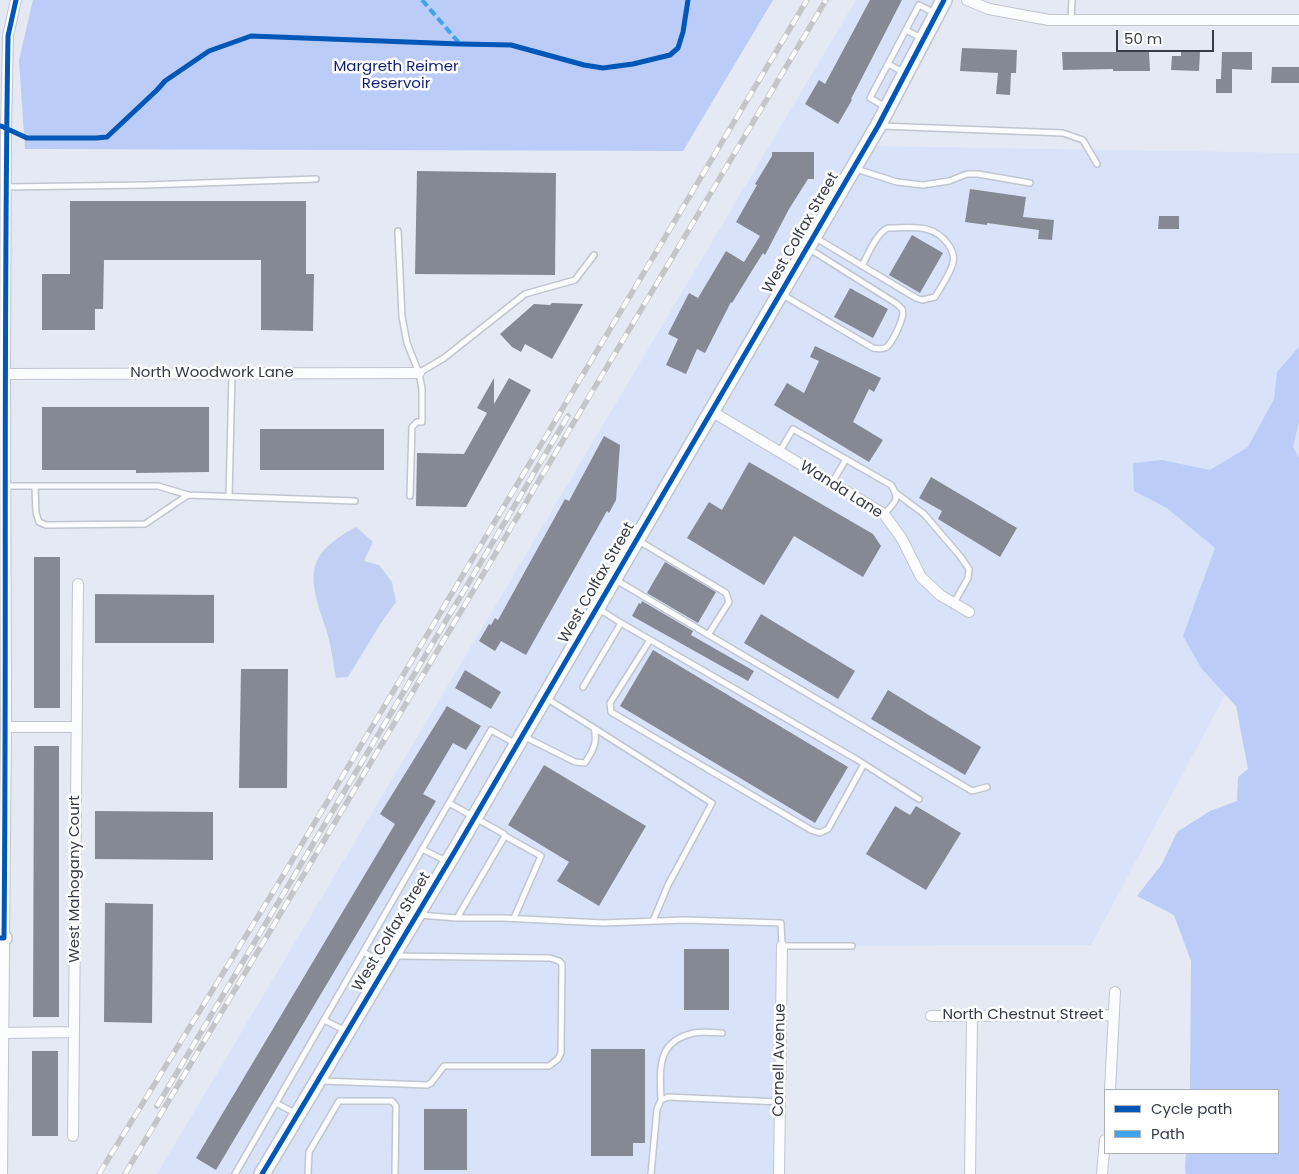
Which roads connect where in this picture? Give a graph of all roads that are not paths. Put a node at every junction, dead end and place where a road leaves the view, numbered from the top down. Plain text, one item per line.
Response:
1 (16, 0) edge
2 (944, 0) edge
3 (967, 0) edge
4 (1072, 0) edge
5 (936, 14) junction
6 (1071, 20) junction
7 (1299, 20) edge
8 (906, 30) junction
9 (923, 39) junction
10 (888, 64) junction
11 (906, 73) junction
12 (887, 108) junction
13 (878, 126) junction
14 (1097, 164) dead end
15 (854, 168) junction
16 (316, 179) dead end
17 (1030, 183) dead end
18 (6, 188) junction
19 (398, 231) dead end
20 (810, 242) junction
21 (594, 255) dead end
22 (862, 266) junction
23 (780, 293) junction
24 (232, 373) junction
25 (419, 373) junction
26 (4, 374) junction
27 (711, 411) junction
28 (779, 452) junction
29 (846, 459) junction
30 (831, 483) junction
31 (4, 486) junction
32 (35, 486) junction
33 (896, 493) junction
34 (188, 494) junction
35 (229, 496) junction
36 (410, 496) dead end
37 (355, 501) dead end
38 (884, 514) junction
39 (636, 540) junction
40 (614, 579) junction
41 (78, 584) dead end
42 (954, 603) junction
43 (3, 606) edge
44 (597, 608) junction
45 (969, 612) dead end
46 (621, 622) junction
47 (708, 634) junction
48 (650, 640) junction
49 (583, 687) dead end
50 (544, 697) junction
51 (6, 727) junction
52 (76, 727) junction
53 (594, 728) junction
54 (519, 740) junction
55 (864, 764) junction
56 (987, 787) dead end
57 (919, 799) dead end
58 (448, 803) junction
59 (2, 816) edge
60 (475, 816) junction
61 (505, 836) junction
62 (422, 849) junction
63 (448, 862) junction
64 (416, 915) junction
65 (457, 918) junction
66 (514, 918) junction
67 (653, 921) junction
68 (2, 938) edge
69 (782, 946) junction
70 (852, 946) dead end
71 (363, 952) junction
72 (390, 960) junction
73 (1115, 992) dead end
74 (1114, 1015) junction
75 (931, 1016) dead end
76 (972, 1016) junction
77 (324, 1020) junction
78 (74, 1032) junction
79 (347, 1032) junction
80 (3, 1033) junction
81 (722, 1033) dead end
82 (318, 1081) junction
83 (1110, 1089) edge
84 (660, 1100) junction
85 (780, 1102) junction
86 (276, 1103) junction
87 (298, 1115) junction
88 (1, 1133) edge
89 (72, 1136) dead end
90 (1104, 1151) edge
91 (2, 1174) edge
92 (235, 1174) edge
93 (262, 1174) edge
94 (308, 1174) edge
95 (395, 1174) edge
96 (651, 1174) edge
97 (779, 1174) edge
98 (970, 1174) edge
99 (1102, 1174) edge

1 - 18 street
2 - 5 street, West Colfax Street
3 - 6 street
4 - 6 lane
5 - 8 lane
5 - 9 street, West Colfax Street
6 - 7 street
8 - 9 lane
8 - 10 lane
9 - 11 street, West Colfax Street
10 - 11 lane
10 - 12 lane
11 - 12 street, West Colfax Street
12 - 13 street, West Colfax Street
13 - 14 lane
13 - 15 street, West Colfax Street
15 - 17 lane
15 - 20 street, West Colfax Street
16 - 18 lane
18 - 26 street
19 - 25 lane
20 - 22 lane
20 - 23 street, West Colfax Street
20 - 23 lane
21 - 25 lane
22 - 22 lane
23 - 27 street, West Colfax Street
24 - 25 street, North Woodwork Lane
24 - 26 street, North Woodwork Lane
24 - 35 lane
25 - 36 lane
26 - 31 street
27 - 28 street, Wanda Lane
27 - 39 street, West Colfax Street
28 - 29 lane
28 - 30 street, Wanda Lane
29 - 30 lane
29 - 33 lane
30 - 38 street, Wanda Lane
31 - 32 lane
31 - 43 street
32 - 34 lane
32 - 34 lane
33 - 38 lane
33 - 42 lane
34 - 35 lane
35 - 37 lane
38 - 42 street, Wanda Lane
39 - 40 street, West Colfax Street
39 - 47 lane
40 - 44 street, West Colfax Street
40 - 47 lane
41 - 52 street, West Mahogany Court
42 - 45 street, Wanda Lane
43 - 51 street
44 - 46 lane
44 - 50 street, West Colfax Street
46 - 48 lane
46 - 49 lane
47 - 56 lane
48 - 55 lane
48 - 55 lane
50 - 53 lane
50 - 54 street, West Colfax Street
51 - 52 street
51 - 59 street
52 - 78 street, West Mahogany Court
53 - 54 lane
53 - 67 lane
54 - 58 lane
54 - 60 street, West Colfax Street
55 - 57 lane
58 - 60 lane
58 - 62 lane
59 - 68 street
60 - 61 lane
60 - 63 street, West Colfax Street
61 - 65 lane
61 - 66 lane
62 - 63 lane
62 - 71 lane
63 - 64 street, West Colfax Street
64 - 65 lane
64 - 72 street, West Colfax Street
65 - 66 lane
66 - 67 lane
67 - 69 lane
68 - 80 street
69 - 70 lane
69 - 85 street, Cornell Avenue
71 - 72 lane
71 - 77 lane
72 - 79 street, West Colfax Street
72 - 82 lane
73 - 74 street
74 - 76 street, North Chestnut Street
74 - 83 street
75 - 76 street, North Chestnut Street
76 - 98 street
77 - 79 lane
77 - 86 lane
78 - 80 street
78 - 89 street, West Mahogany Court
79 - 82 street, West Colfax Street
80 - 88 street
81 - 84 lane
82 - 87 street, West Colfax Street
84 - 85 lane
84 - 96 lane
85 - 97 street, Cornell Avenue
86 - 87 lane
86 - 92 lane
87 - 93 street, West Colfax Street
88 - 91 street
90 - 99 street
94 - 95 lane

